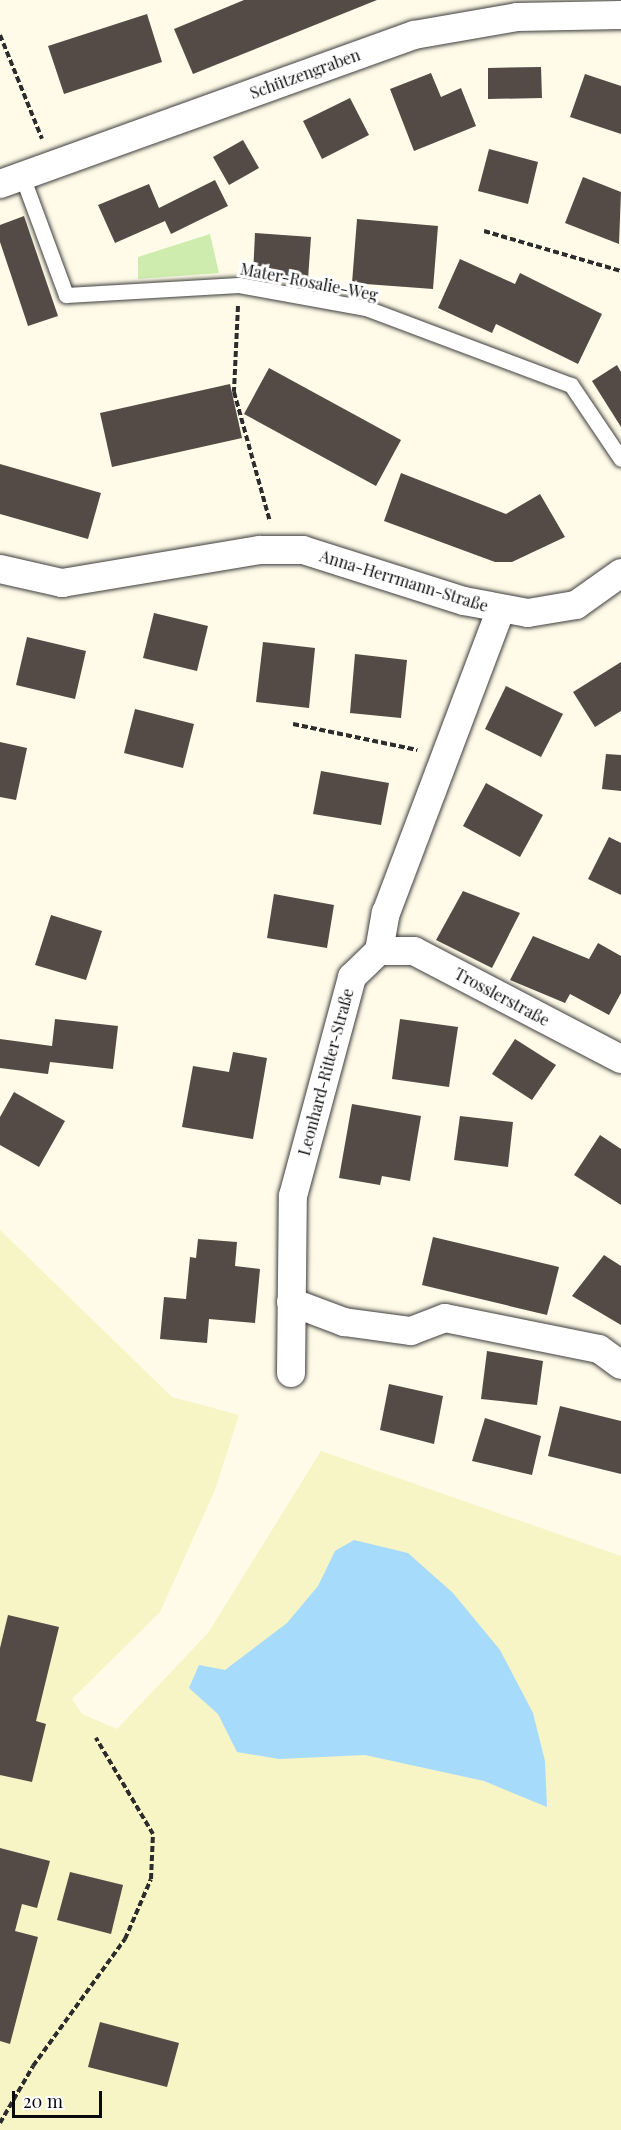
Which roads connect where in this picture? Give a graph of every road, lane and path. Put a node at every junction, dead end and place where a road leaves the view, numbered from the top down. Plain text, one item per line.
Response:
1 (621, 15) edge
2 (0, 35) edge
3 (52, 165) junction
4 (11, 180) edge
5 (484, 231) dead end
6 (621, 272) edge
7 (239, 285) junction
8 (621, 459) edge
9 (277, 549) junction
10 (0, 569) edge
11 (621, 573) edge
12 (500, 611) junction
13 (293, 724) dead end
14 (444, 756) junction
15 (379, 951) junction
16 (621, 1059) edge
17 (291, 1302) junction
18 (621, 1365) edge
19 (291, 1373) dead end
20 (96, 1738) dead end
21 (0, 2124) edge

1 - 3 street, Schützengraben
2 - 3 path
3 - 4 street, Schützengraben
4 - 7 lane, Mater-Rosalie-Weg
5 - 6 path
7 - 8 lane, Mater-Rosalie-Weg
7 - 9 path
9 - 10 street, Anna-Herrmann-Straße
9 - 12 street, Anna-Herrmann-Straße
11 - 12 street, Anna-Herrmann-Straße
12 - 14 street
13 - 14 path
14 - 15 street
15 - 16 street, Trosslerstraße
15 - 17 street, Leonhard-Ritter-Straße
17 - 18 street
17 - 19 street, Leonhard-Ritter-Straße
20 - 21 path

